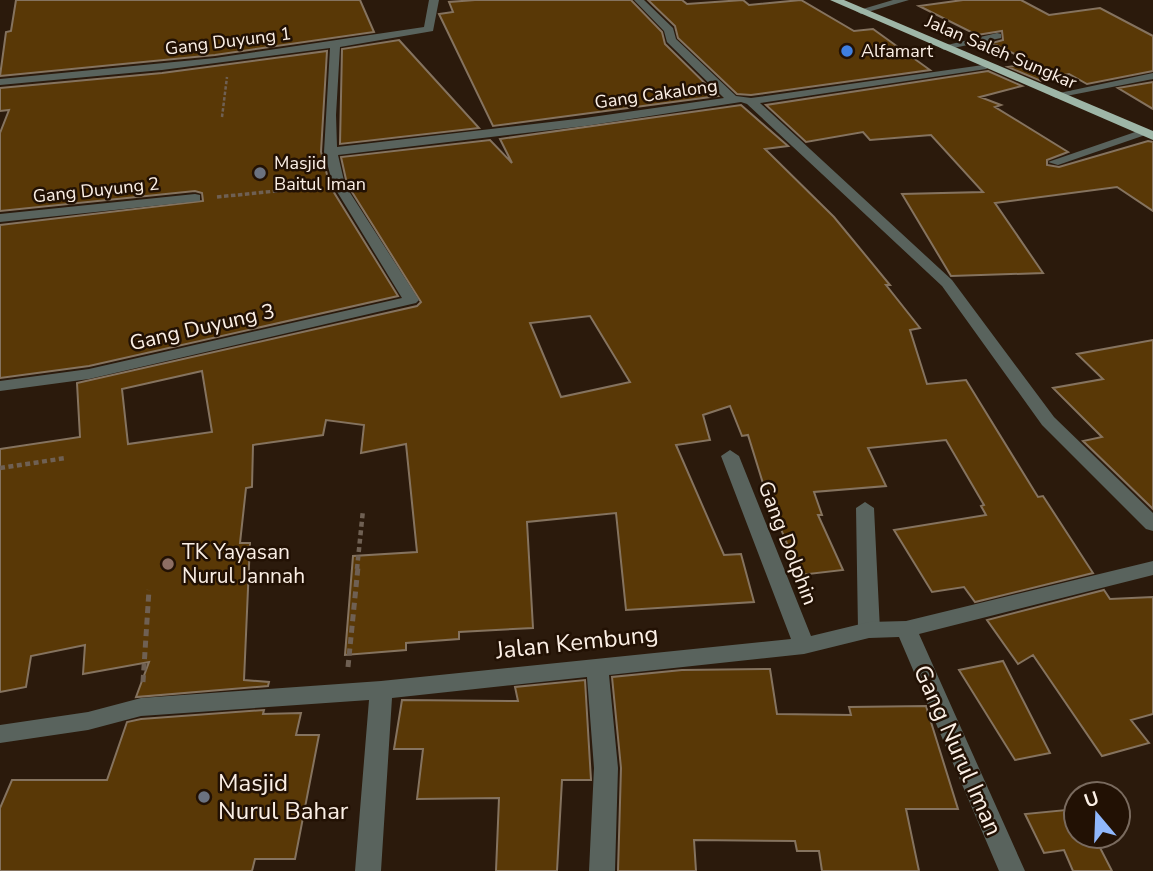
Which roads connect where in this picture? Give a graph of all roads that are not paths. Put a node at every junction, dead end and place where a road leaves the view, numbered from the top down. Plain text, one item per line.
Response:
1 (434, 0) edge
2 (639, 0) edge
3 (835, 0) edge
4 (904, 0) edge
5 (861, 11) junction
6 (997, 36) dead end
7 (335, 45) junction
8 (944, 47) junction
9 (986, 66) junction
10 (1153, 76) edge
11 (0, 82) edge
12 (1056, 95) junction
13 (733, 100) junction
14 (751, 101) junction
15 (1149, 134) edge
16 (330, 152) junction
17 (1054, 162) dead end
18 (195, 198) road end
19 (0, 218) edge
20 (0, 386) edge
21 (730, 456) dead end
22 (865, 508) dead end
23 (1153, 524) edge
24 (1153, 568) edge
25 (906, 629) junction
26 (869, 630) junction
27 (804, 646) junction
28 (597, 666) junction
29 (381, 690) junction
30 (0, 734) edge
31 (368, 871) edge
32 (602, 871) edge
33 (1012, 871) edge

1 - 7 street, Gang Duyung 1
2 - 13 street
3 - 5 highway, Jalan Saleh Sungkar
4 - 5 street
5 - 8 highway, Jalan Saleh Sungkar
6 - 8 street
7 - 11 street, Gang Duyung 1
7 - 16 street
8 - 9 highway, Jalan Saleh Sungkar
9 - 12 highway, Jalan Saleh Sungkar
9 - 14 street, Gang Cakalong
10 - 12 street
12 - 15 highway, Jalan Saleh Sungkar
13 - 14 street, Gang Cakalong
13 - 16 street, Gang Cakalong
14 - 23 street
15 - 17 street
16 - 20 street, Gang Duyung 3
18 - 19 street, Gang Duyung 2
21 - 27 street, Gang Dolphin
22 - 26 street
24 - 25 street, Jalan Kembung
25 - 26 street, Jalan Kembung
25 - 33 street, Gang Nurul Iman
26 - 27 street, Jalan Kembung
27 - 28 street, Jalan Kembung
28 - 29 street, Jalan Kembung
28 - 32 street
29 - 30 street, Jalan Kembung
29 - 31 street

